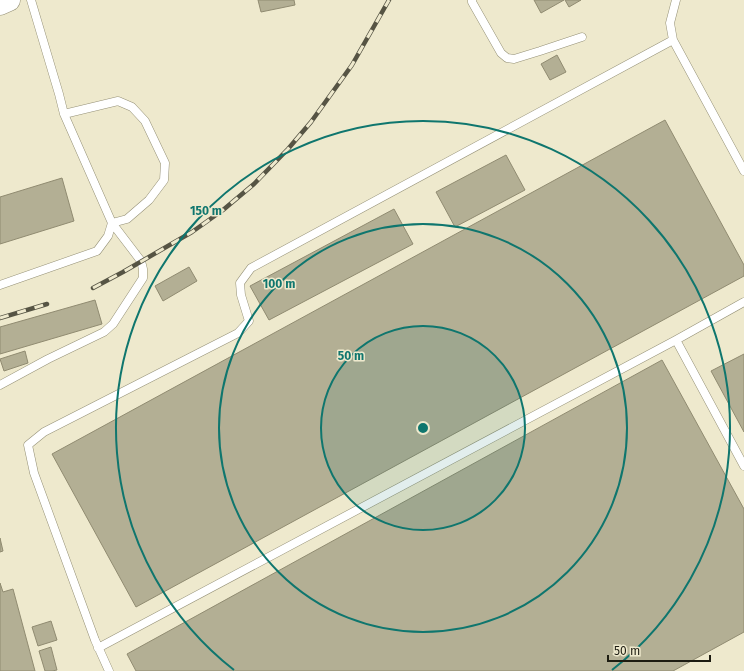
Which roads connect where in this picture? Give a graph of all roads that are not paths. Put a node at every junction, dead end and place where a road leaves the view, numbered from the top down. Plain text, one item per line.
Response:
1 (10, 0) edge
2 (31, 0) edge
3 (472, 0) edge
4 (676, 0) edge
5 (0, 4) edge
6 (582, 37) dead end
7 (673, 40) junction
8 (64, 114) junction
9 (744, 171) edge
10 (112, 223) junction
11 (0, 285) edge
12 (744, 302) edge
13 (676, 340) junction
14 (0, 385) edge
15 (744, 466) edge
16 (98, 648) junction
17 (109, 671) edge

1 - 5 main road
2 - 8 lane
3 - 6 lane
4 - 7 lane
7 - 9 lane
7 - 16 lane
8 - 10 lane
8 - 10 lane
10 - 11 lane
10 - 14 lane
12 - 13 lane
13 - 15 lane
13 - 16 lane
16 - 17 lane

